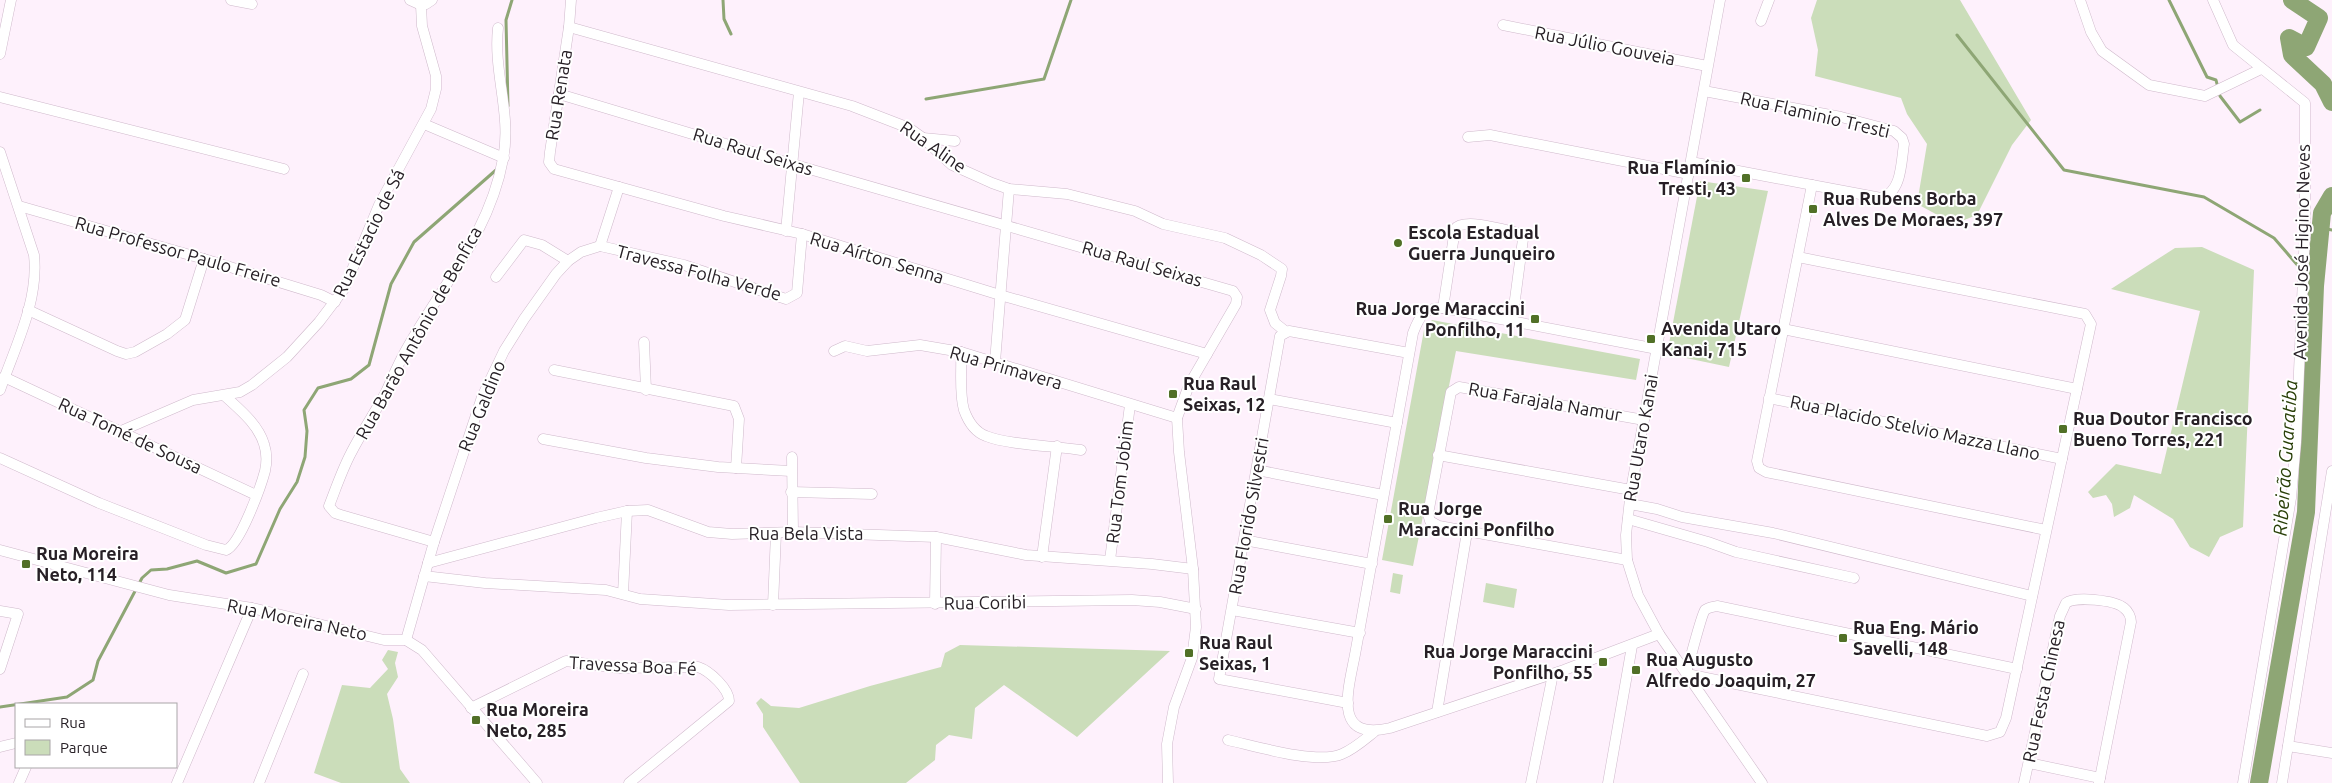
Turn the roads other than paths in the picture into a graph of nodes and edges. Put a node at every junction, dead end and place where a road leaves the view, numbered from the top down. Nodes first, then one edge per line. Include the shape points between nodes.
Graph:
1 (11, 0) edge
2 (231, 0) edge
3 (410, 0) edge
4 (432, 0) edge
5 (571, 0) edge
6 (1720, 0) edge
7 (1769, 0) edge
8 (2080, 0) edge
9 (2213, 0) edge
10 (252, 4) dead end
11 (421, 5) junction
12 (1761, 21) dead end
13 (1503, 25) dead end
14 (569, 27) junction
15 (498, 28) dead end
16 (0, 54) edge
17 (1707, 66) junction
18 (2260, 69) junction
19 (1704, 91) junction
20 (799, 92) junction
21 (559, 94) junction
22 (0, 97) edge
23 (424, 124) junction
24 (923, 138) junction
25 (1468, 138) dead end
26 (955, 141) dead end
27 (0, 152) edge
28 (504, 158) junction
29 (549, 162) joint
30 (1691, 162) junction
31 (792, 164) junction
32 (284, 169) dead end
33 (1689, 174) junction
34 (1812, 185) junction
35 (619, 187) junction
36 (1009, 189) junction
37 (19, 206) junction
38 (1007, 225) junction
39 (786, 231) junction
40 (802, 234) junction
41 (600, 246) junction
42 (1798, 257) junction
43 (204, 259) junction
44 (568, 261) junction
45 (496, 277) dead end
46 (1000, 295) junction
47 (335, 302) junction
48 (1443, 308) junction
49 (28, 310) junction
50 (1512, 322) junction
51 (1783, 329) junction
52 (1286, 332) junction
53 (644, 342) dead end
54 (1656, 349) junction
55 (834, 351) dead end
56 (960, 352) junction
57 (1409, 353) junction
58 (1207, 354) junction
59 (995, 362) junction
60 (554, 370) dead end
61 (4, 377) junction
62 (2077, 389) junction
63 (0, 390) edge
64 (646, 390) junction
65 (225, 396) junction
66 (1768, 398) junction
67 (1269, 399) junction
68 (1130, 405) junction
69 (1178, 418) junction
70 (1644, 420) junction
71 (1397, 423) junction
72 (121, 431) junction
73 (543, 439) dead end
74 (1057, 446) junction
75 (1081, 450) dead end
76 (1438, 455) junction
77 (792, 457) dead end
78 (0, 458) edge
79 (2062, 460) junction
80 (736, 468) junction
81 (791, 470) junction
82 (1257, 470) junction
83 (2332, 471) edge
84 (2331, 489) edge
85 (1632, 490) junction
86 (791, 492) junction
87 (872, 494) dead end
88 (256, 495) junction
89 (1383, 495) junction
90 (1630, 504) junction
91 (627, 511) junction
92 (1628, 519) junction
93 (2046, 530) junction
94 (776, 532) junction
95 (793, 532) junction
96 (1467, 532) junction
97 (936, 537) junction
98 (1244, 540) junction
99 (434, 542) junction
100 (0, 550) edge
101 (1042, 556) junction
102 (1110, 560) junction
103 (1627, 560) junction
104 (428, 563) junction
105 (1372, 564) junction
106 (1193, 570) junction
107 (424, 576) junction
108 (1854, 578) dead end
109 (623, 594) junction
110 (2032, 596) junction
111 (935, 604) junction
112 (772, 605) junction
113 (252, 608) junction
114 (1196, 609) junction
115 (0, 610) edge
116 (1232, 610) junction
117 (1360, 633) junction
118 (1659, 634) junction
119 (406, 640) junction
120 (5, 642) edge
121 (1632, 646) junction
122 (0, 669) edge
123 (2017, 669) junction
124 (1686, 673) junction
125 (303, 674) dead end
126 (1553, 674) junction
127 (1348, 703) junction
128 (471, 708) junction
129 (1437, 712) junction
130 (1374, 732) junction
131 (1228, 740) dead end
132 (15, 743) edge
133 (2288, 746) junction
134 (0, 747) edge
135 (2332, 753) edge
136 (2028, 763) junction
137 (26, 768) edge
138 (2099, 780) edge
139 (19, 783) edge
140 (177, 783) edge
141 (259, 783) edge
142 (537, 783) edge
143 (630, 783) edge
144 (1168, 783) edge
145 (1531, 783) edge
146 (1608, 783) edge
147 (1762, 783) edge
148 (2024, 783) edge
149 (2243, 783) edge
150 (2282, 783) edge

1 - 16 street
2 - 10 street
3 - 11 street
4 - 11 street
5 - 14 street, Rua Renata
6 - 17 street, Rua Utaro Kanai
7 - 12 street
8 - 18 street via 2091,32 2102,51 2149,85 2205,96
9 - 18 street via 2233,45
11 - 23 street, Rua Estacio de Sá via 422,26 436,76 431,109
13 - 17 street, Rua Júlio Gouveia
14 - 20 street, Rua Aline
14 - 21 street, Rua Renata
15 - 28 street, Rua Barão Antônio de Benfica via 497,59 505,115
17 - 19 street, Rua Utaro Kanai
18 - 149 street, Avenida José Higino Neves via 2305,103 2305,231 2291,498
19 - 30 street, Rua Utaro Kanai
19 - 34 street, Rua Flaminio Tresti via 1841,117 1894,131 1902,138 1904,144 1897,184 1888,196 1881,198
20 - 24 street, Rua Aline via 894,121
20 - 31 street
21 - 29 street, Rua Renata
21 - 31 street, Rua Raul Seixas
22 - 32 street
23 - 28 street
23 - 47 street, Rua Estacio de Sá via 379,205 353,273
24 - 26 street
24 - 36 street, Rua Aline via 952,165
25 - 33 street via 1490,135
27 - 37 street
28 - 99 street, Rua Barão Antônio de Benfica via 495,192 472,243 405,350 350,454 329,506 341,516
29 - 35 street, Rua Aírton Senna via 554,169
30 - 33 street, Rua Utaro Kanai
30 - 34 street, Rua Flaminio Tresti
31 - 38 street, Rua Raul Seixas
31 - 39 street
33 - 54 street, Rua Utaro Kanai
34 - 42 street
35 - 39 street, Rua Aírton Senna
35 - 41 street
36 - 38 street
36 - 52 street, Rua Aline via 1067,194 1135,211 1163,224 1225,238 1241,245 1282,269 1270,310 1276,323
37 - 43 street, Rua Professor Paulo Freire
37 - 49 street via 36,272
38 - 46 street
38 - 58 street, Rua Raul Seixas via 1233,290 1236,304
39 - 40 street, Rua Aírton Senna
40 - 41 street, Travessa Folha Verde via 797,293 780,298 684,265
40 - 46 street, Rua Aírton Senna
41 - 44 street, Rua Galdino
42 - 51 street
42 - 62 street via 2085,314 2091,324
43 - 47 street, Rua Professor Paulo Freire
43 - 49 street via 185,320 135,352 117,351
44 - 45 street via 542,245 524,240
44 - 99 street, Rua Galdino via 504,351 482,397
46 - 58 street, Rua Aírton Senna
46 - 59 street
47 - 65 street, Rua Estacio de Sá via 273,368 240,392
48 - 50 street
48 - 50 street via 1455,229 1466,223 1510,231 1523,239
48 - 57 street via 1433,308 1418,318
49 - 61 street
50 - 54 street
51 - 62 street
51 - 66 street
52 - 57 street
52 - 67 street, Rua Florido Silvestri via 1280,336
53 - 64 street
54 - 70 street, Rua Utaro Kanai
55 - 56 street, Rua Primavera via 845,346 867,350 920,345
56 - 59 street, Rua Primavera
56 - 74 street via 964,409 978,431 1001,440
57 - 71 street
58 - 69 street, Rua Raul Seixas via 1189,385
59 - 68 street, Rua Primavera
60 - 64 street
61 - 63 street
61 - 72 street, Rua Tomé de Sousa
62 - 79 street
64 - 80 street via 734,406 739,419
65 - 72 street, Rua Estacio de Sá via 193,400
65 - 88 street via 256,428 264,443 267,458
66 - 79 street, Rua Placido Stelvio Mazza Llano
66 - 93 street via 1757,461 1761,470
67 - 71 street
67 - 82 street, Rua Florido Silvestri
68 - 69 street, Rua Primavera
68 - 102 street, Rua Tom Jobim
69 - 106 street, Rua Raul Seixas
70 - 76 street, Rua Farajala Namur via 1458,387 1451,392
70 - 85 street, Rua Utaro Kanai
71 - 89 street
72 - 88 street, Rua Tomé de Sousa
73 - 80 street via 646,458
74 - 75 street
74 - 101 street
76 - 85 street
76 - 96 street, Rua Farajala Namur via 1428,519 1439,526
77 - 81 street
78 - 88 street via 99,504 221,550 230,549 238,537
79 - 93 street
80 - 81 street
81 - 86 street
82 - 89 street
82 - 98 street, Rua Florido Silvestri
83 - 84 street
84 - 133 street
85 - 90 street, Rua Utaro Kanai
86 - 87 street
86 - 95 street
89 - 105 street
90 - 92 street, Rua Utaro Kanai
90 - 110 street via 1774,533
91 - 94 street, Rua Bela Vista via 648,510 708,532
91 - 104 street, Rua Bela Vista
91 - 109 street
92 - 103 street, Rua Utaro Kanai
92 - 108 street via 1736,552
93 - 110 street
94 - 95 street, Rua Bela Vista
94 - 112 street
95 - 97 street, Rua Bela Vista
96 - 103 street, Rua Farajala Namur
96 - 129 street
97 - 101 street, Rua Bela Vista
97 - 111 street
98 - 105 street
98 - 116 street, Rua Florido Silvestri
99 - 104 street, Rua Galdino
100 - 113 street, Rua Moreira Neto via 169,595
101 - 102 street, Rua Bela Vista
102 - 106 street, Rua Bela Vista
103 - 118 street, Rua Utaro Kanai via 1638,595
104 - 107 street, Rua Galdino
105 - 117 street
106 - 114 street, Rua Raul Seixas
107 - 109 street, Rua Coribi
107 - 119 street, Rua Galdino
109 - 112 street, Rua Coribi via 640,599
110 - 123 street
111 - 112 street, Rua Coribi
111 - 114 street, Rua Coribi via 1132,600
113 - 119 street, Rua Moreira Neto via 384,640
113 - 140 street
114 - 144 street, Rua Raul Seixas via 1194,646 1174,707 1167,744
115 - 120 street via 18,614
116 - 117 street
116 - 127 street, Rua Florido Silvestri via 1218,684
117 - 127 street
118 - 121 street
118 - 124 street, Rua Utaro Kanai
119 - 128 street via 422,650
120 - 122 street
121 - 126 street
121 - 146 street
123 - 124 street via 1717,606 1708,608 1702,615
123 - 124 street via 2003,728 1987,736
124 - 147 street, Rua Utaro Kanai
125 - 141 street
126 - 129 street
126 - 145 street
127 - 130 street via 1352,722 1365,731
128 - 142 street
128 - 143 street, Travessa Boa Fé via 566,661 618,668 698,667 710,673 728,694 728,701
129 - 130 street
130 - 131 street via 1341,754 1323,758
132 - 134 street
133 - 135 street
133 - 150 street
136 - 138 street
136 - 138 street, Rua Festa Chinesa via 2062,608 2066,602 2076,598 2124,607 2132,622
136 - 148 street, Rua Festa Chinesa
137 - 139 street

